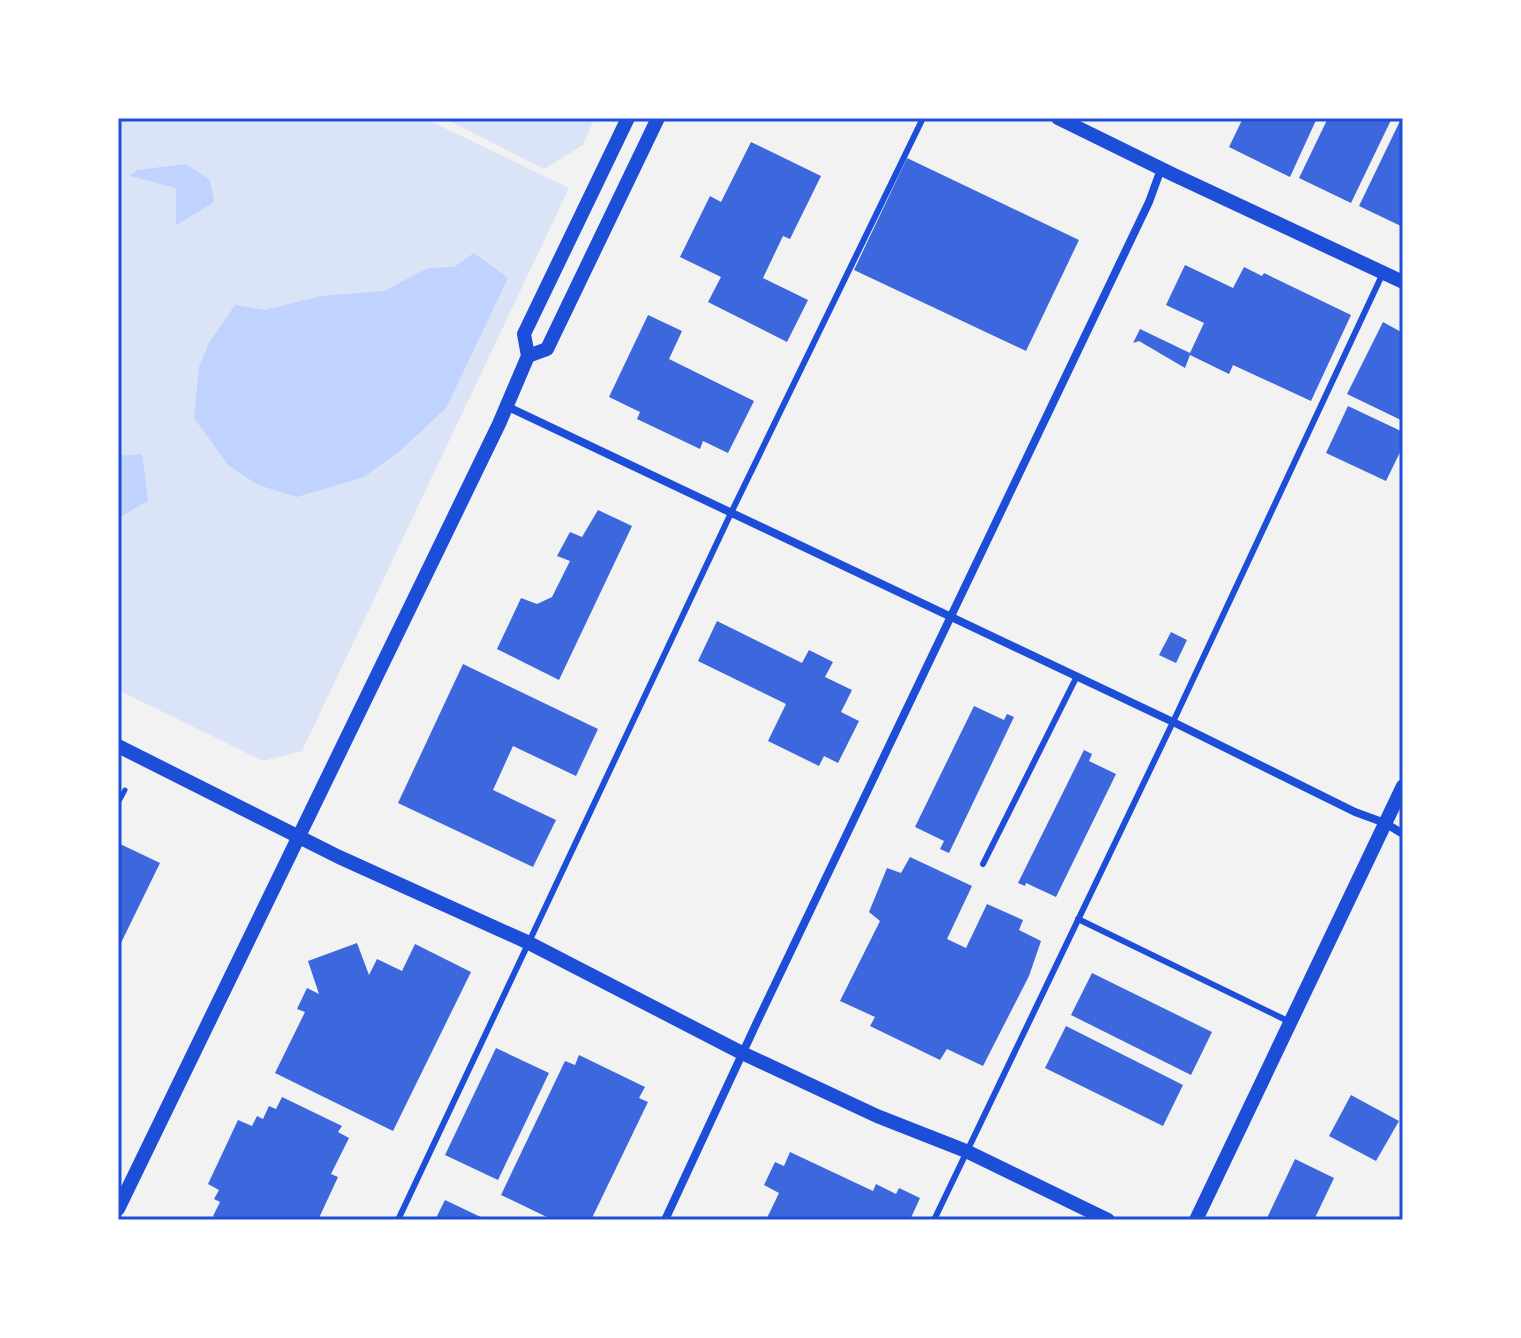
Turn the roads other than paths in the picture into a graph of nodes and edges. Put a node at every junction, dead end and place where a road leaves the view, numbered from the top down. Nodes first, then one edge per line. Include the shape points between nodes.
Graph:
1 (628, 118) edge
2 (658, 118) edge
3 (923, 118) edge
4 (1058, 118) edge
5 (1161, 169) junction
6 (1383, 273) junction
7 (1403, 282) edge
8 (528, 356) junction
9 (506, 406) junction
10 (731, 513) junction
11 (952, 617) junction
12 (1077, 676) junction
13 (1173, 722) junction
14 (118, 746) edge
15 (1403, 786) edge
16 (1385, 823) junction
17 (1403, 834) edge
18 (297, 835) junction
19 (983, 864) dead end
20 (1078, 919) junction
21 (527, 942) junction
22 (1290, 1022) junction
23 (742, 1053) junction
24 (966, 1151) junction
25 (118, 1209) edge
26 (398, 1220) edge
27 (665, 1220) edge
28 (934, 1220) edge
29 (1108, 1220) edge
30 (1196, 1220) edge

1 - 8 street via 524,334
2 - 8 street via 547,349
3 - 10 lane
4 - 5 street
5 - 6 street
5 - 11 street
6 - 7 street
6 - 13 lane
8 - 9 street
9 - 10 street
9 - 18 street
10 - 11 street
10 - 21 lane
11 - 12 street
11 - 23 street
12 - 13 street
12 - 19 lane
13 - 16 street
13 - 20 lane
14 - 18 street
15 - 16 street
16 - 17 street
16 - 22 street
18 - 21 street
18 - 25 street
20 - 22 lane
20 - 24 lane
21 - 23 street
21 - 26 lane
22 - 30 street
23 - 24 street
23 - 27 street
24 - 28 lane
24 - 29 street

